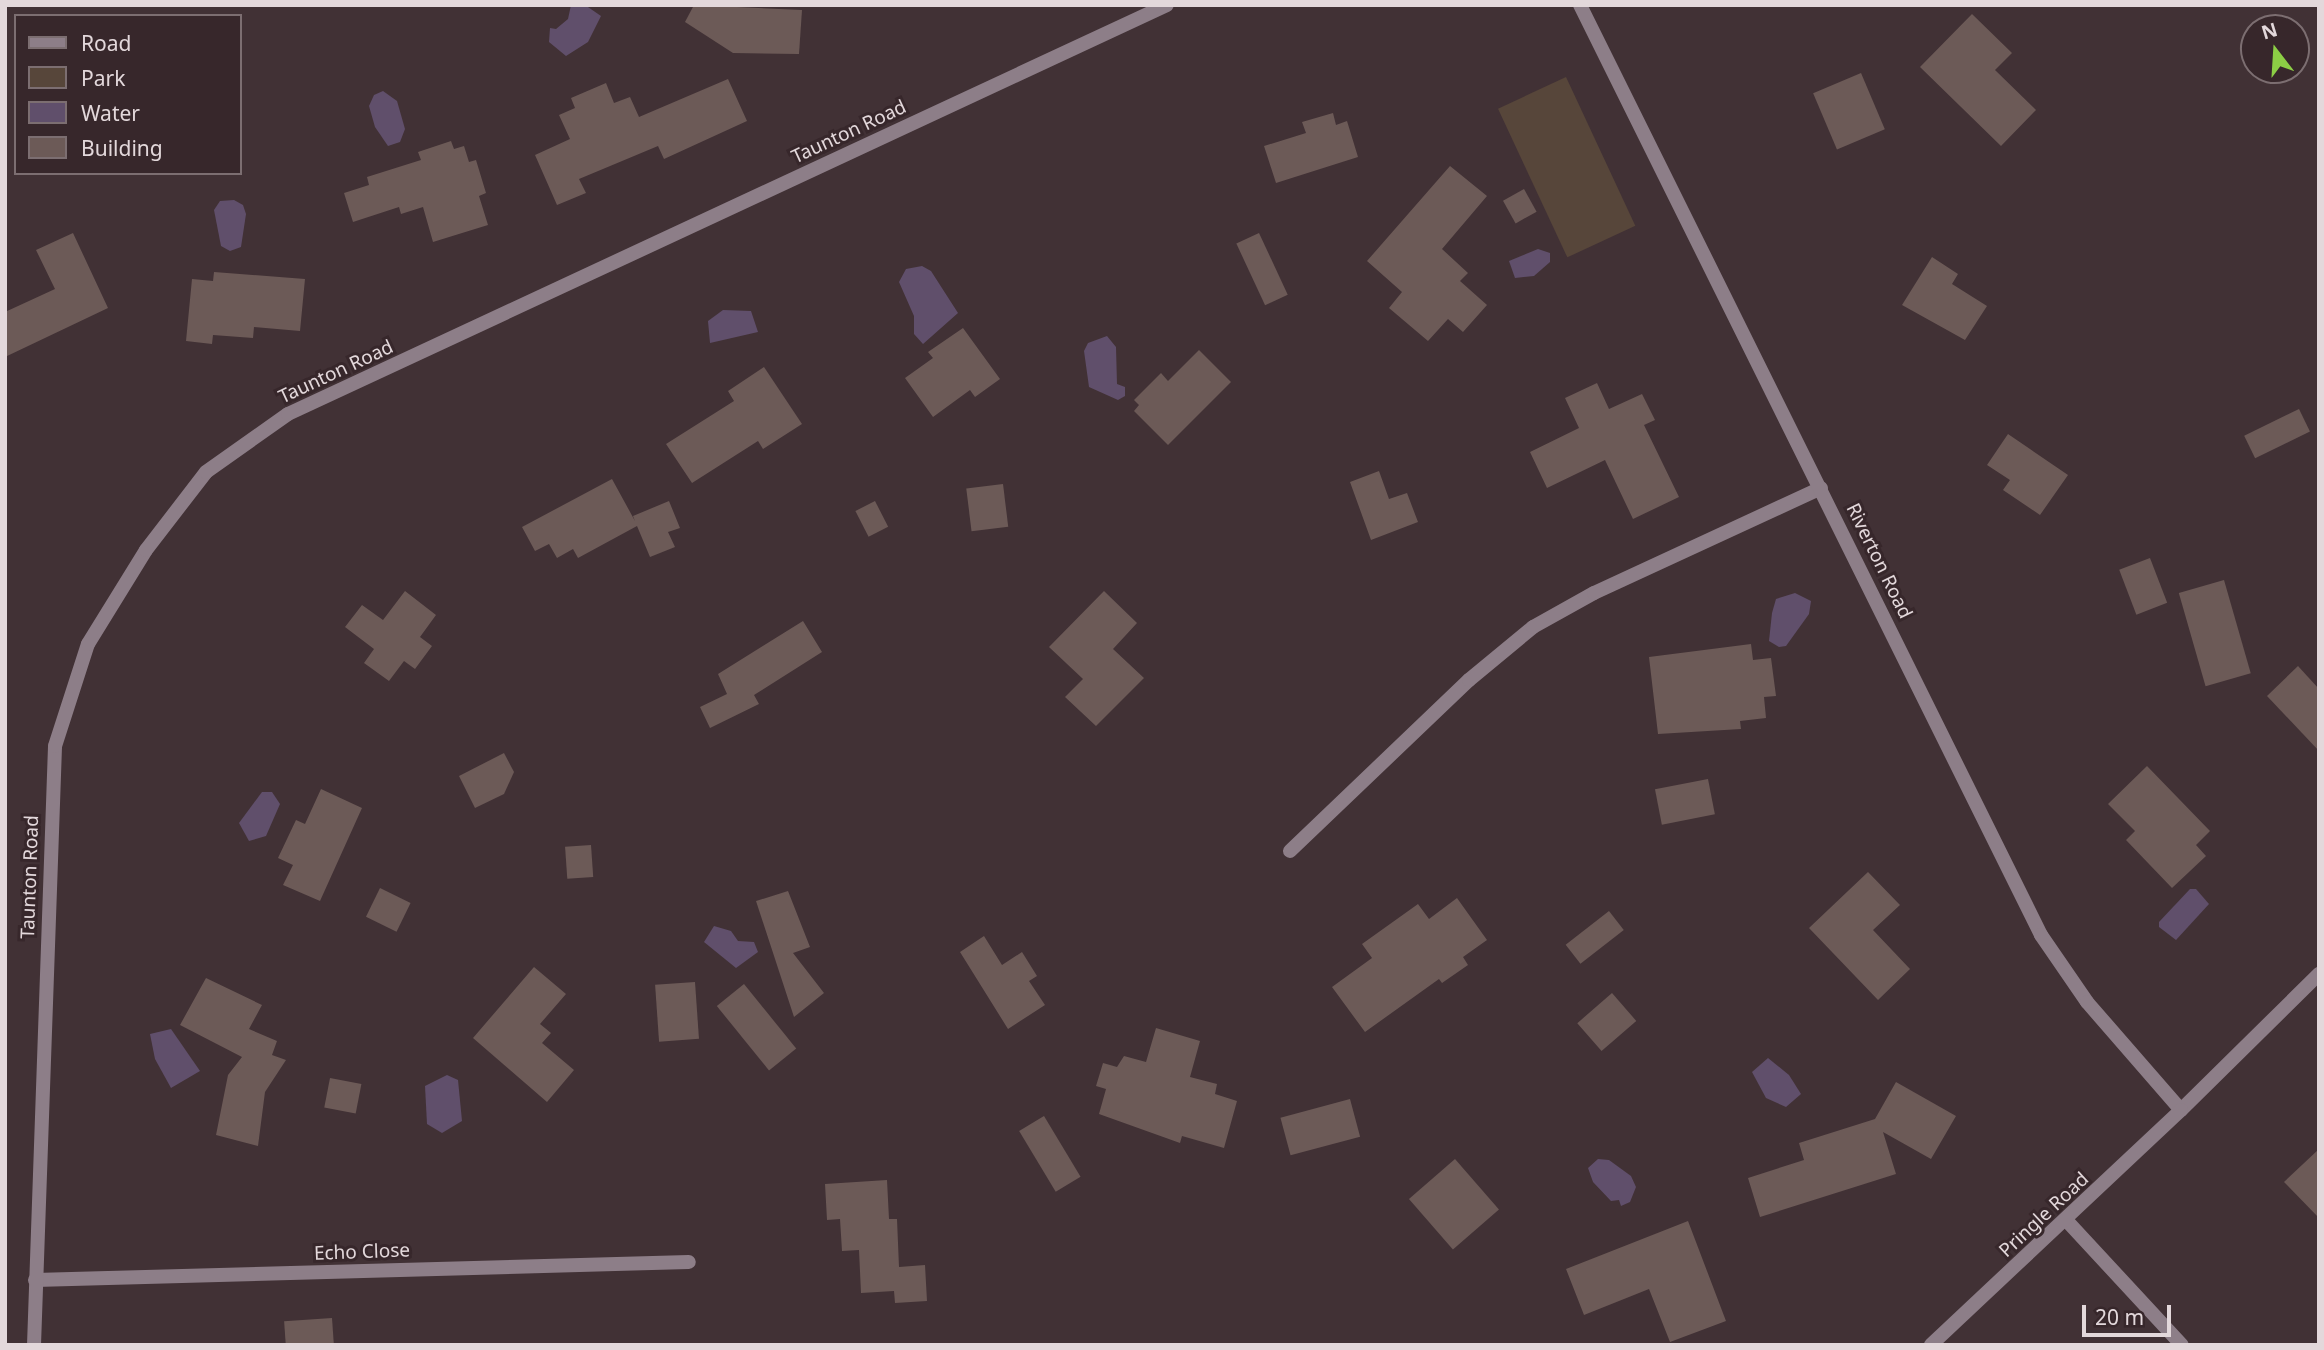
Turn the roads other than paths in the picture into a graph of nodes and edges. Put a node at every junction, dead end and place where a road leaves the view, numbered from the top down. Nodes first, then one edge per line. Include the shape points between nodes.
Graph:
1 (1167, 5) edge
2 (1580, 5) edge
3 (1821, 488) junction
4 (1290, 851) dead end
5 (2319, 974) edge
6 (2181, 1110) junction
7 (2067, 1221) junction
8 (690, 1262) dead end
9 (35, 1280) junction
10 (34, 1345) edge
11 (1931, 1345) edge
12 (2182, 1345) edge

1 - 9 street, Taunton Road via 288,414 206,472 146,550 89,644 54,746
2 - 3 street, Riverton Road
3 - 4 street via 1594,593 1533,627 1469,680
3 - 6 street, Riverton Road via 2042,935 2087,1002
5 - 6 street, Pringle Road
6 - 7 street, Pringle Road
7 - 11 street, Pringle Road
7 - 12 street
8 - 9 street, Echo Close
9 - 10 street, Taunton Road

